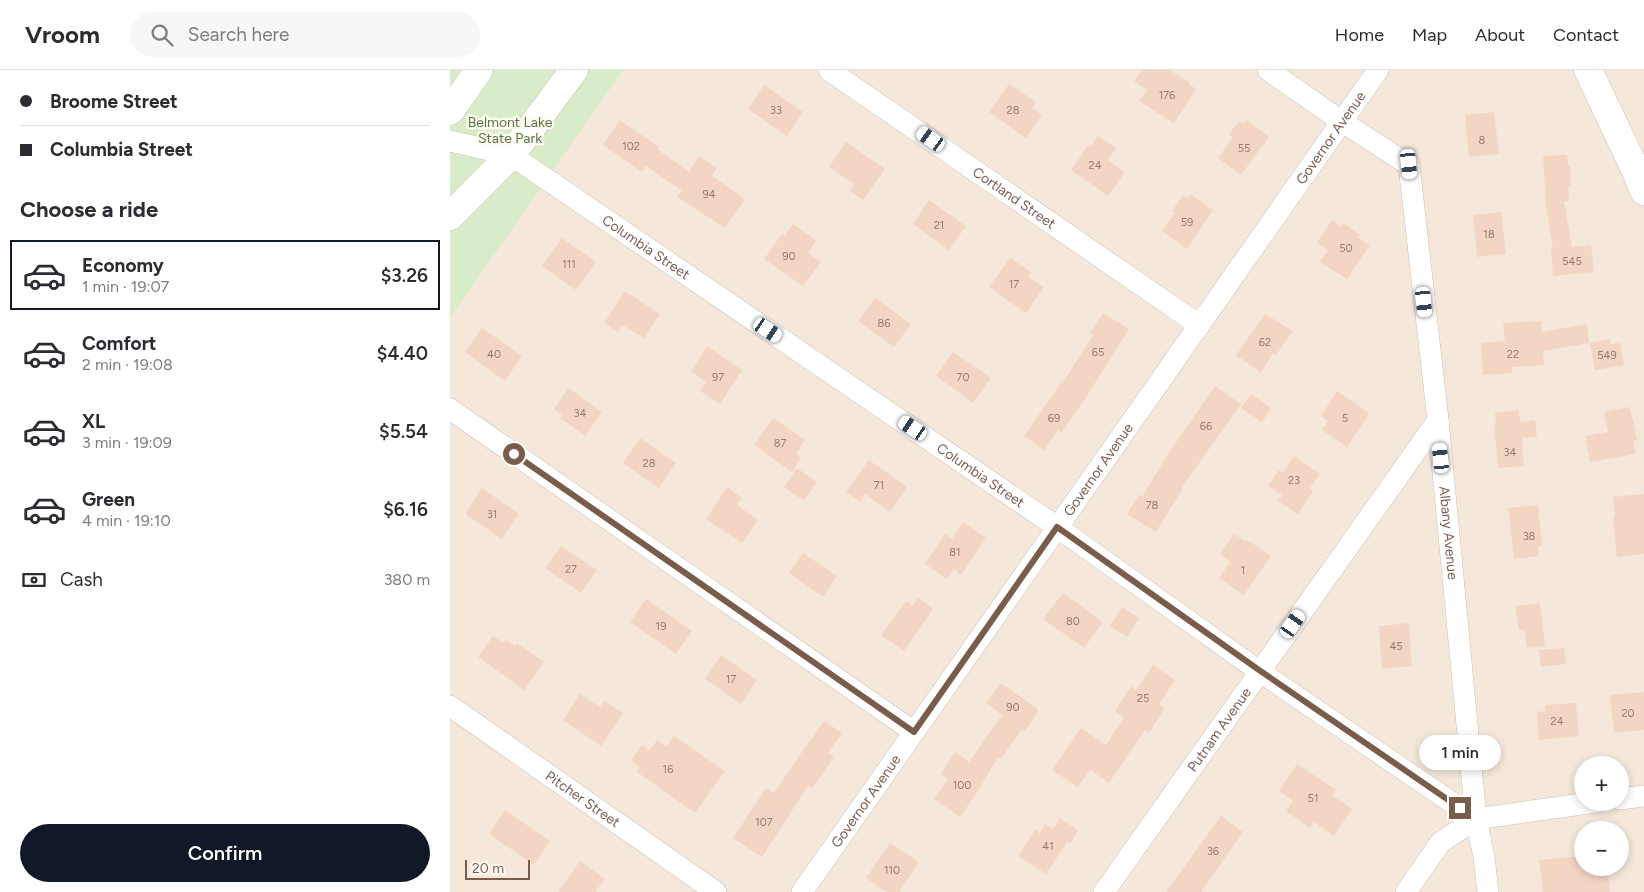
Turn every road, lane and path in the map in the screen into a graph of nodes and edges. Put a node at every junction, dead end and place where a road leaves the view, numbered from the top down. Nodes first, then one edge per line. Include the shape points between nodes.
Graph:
1 (479, 70) edge
2 (574, 70) edge
3 (830, 70) edge
4 (1268, 70) edge
5 (1378, 70) edge
6 (1588, 70) edge
7 (450, 111) edge
8 (1341, 121) junction
9 (450, 141) edge
10 (511, 155) junction
11 (1644, 192) edge
12 (450, 216) edge
13 (1199, 325) junction
14 (450, 409) edge
15 (1438, 420) junction
16 (1057, 527) junction
17 (1259, 670) junction
18 (450, 706) edge
19 (914, 732) junction
20 (1644, 796) edge
21 (1629, 798) edge
22 (1574, 805) edge
23 (1476, 819) junction
24 (716, 892) edge
25 (802, 892) edge
26 (1104, 892) edge
27 (1406, 892) edge
28 (1488, 892) edge

1 - 7 street
2 - 10 street
3 - 13 street, Cortland Street
4 - 8 street
5 - 8 street, Governor Avenue
6 - 11 street
8 - 13 street, Governor Avenue
8 - 15 street, Albany Avenue via 1409,164
9 - 10 street, Columbia Street
10 - 12 street
10 - 16 street, Columbia Street
13 - 16 street, Governor Avenue
14 - 19 street
15 - 17 street, Putnam Avenue
15 - 23 street, Albany Avenue
16 - 17 street, Columbia Street
16 - 19 street, Governor Avenue
17 - 23 street, Columbia Street
17 - 26 street, Putnam Avenue
18 - 24 street, Pitcher Street
19 - 25 street, Governor Avenue
20 - 21 street
22 - 23 street
23 - 27 street via 1441,842
23 - 28 street, Albany Avenue

